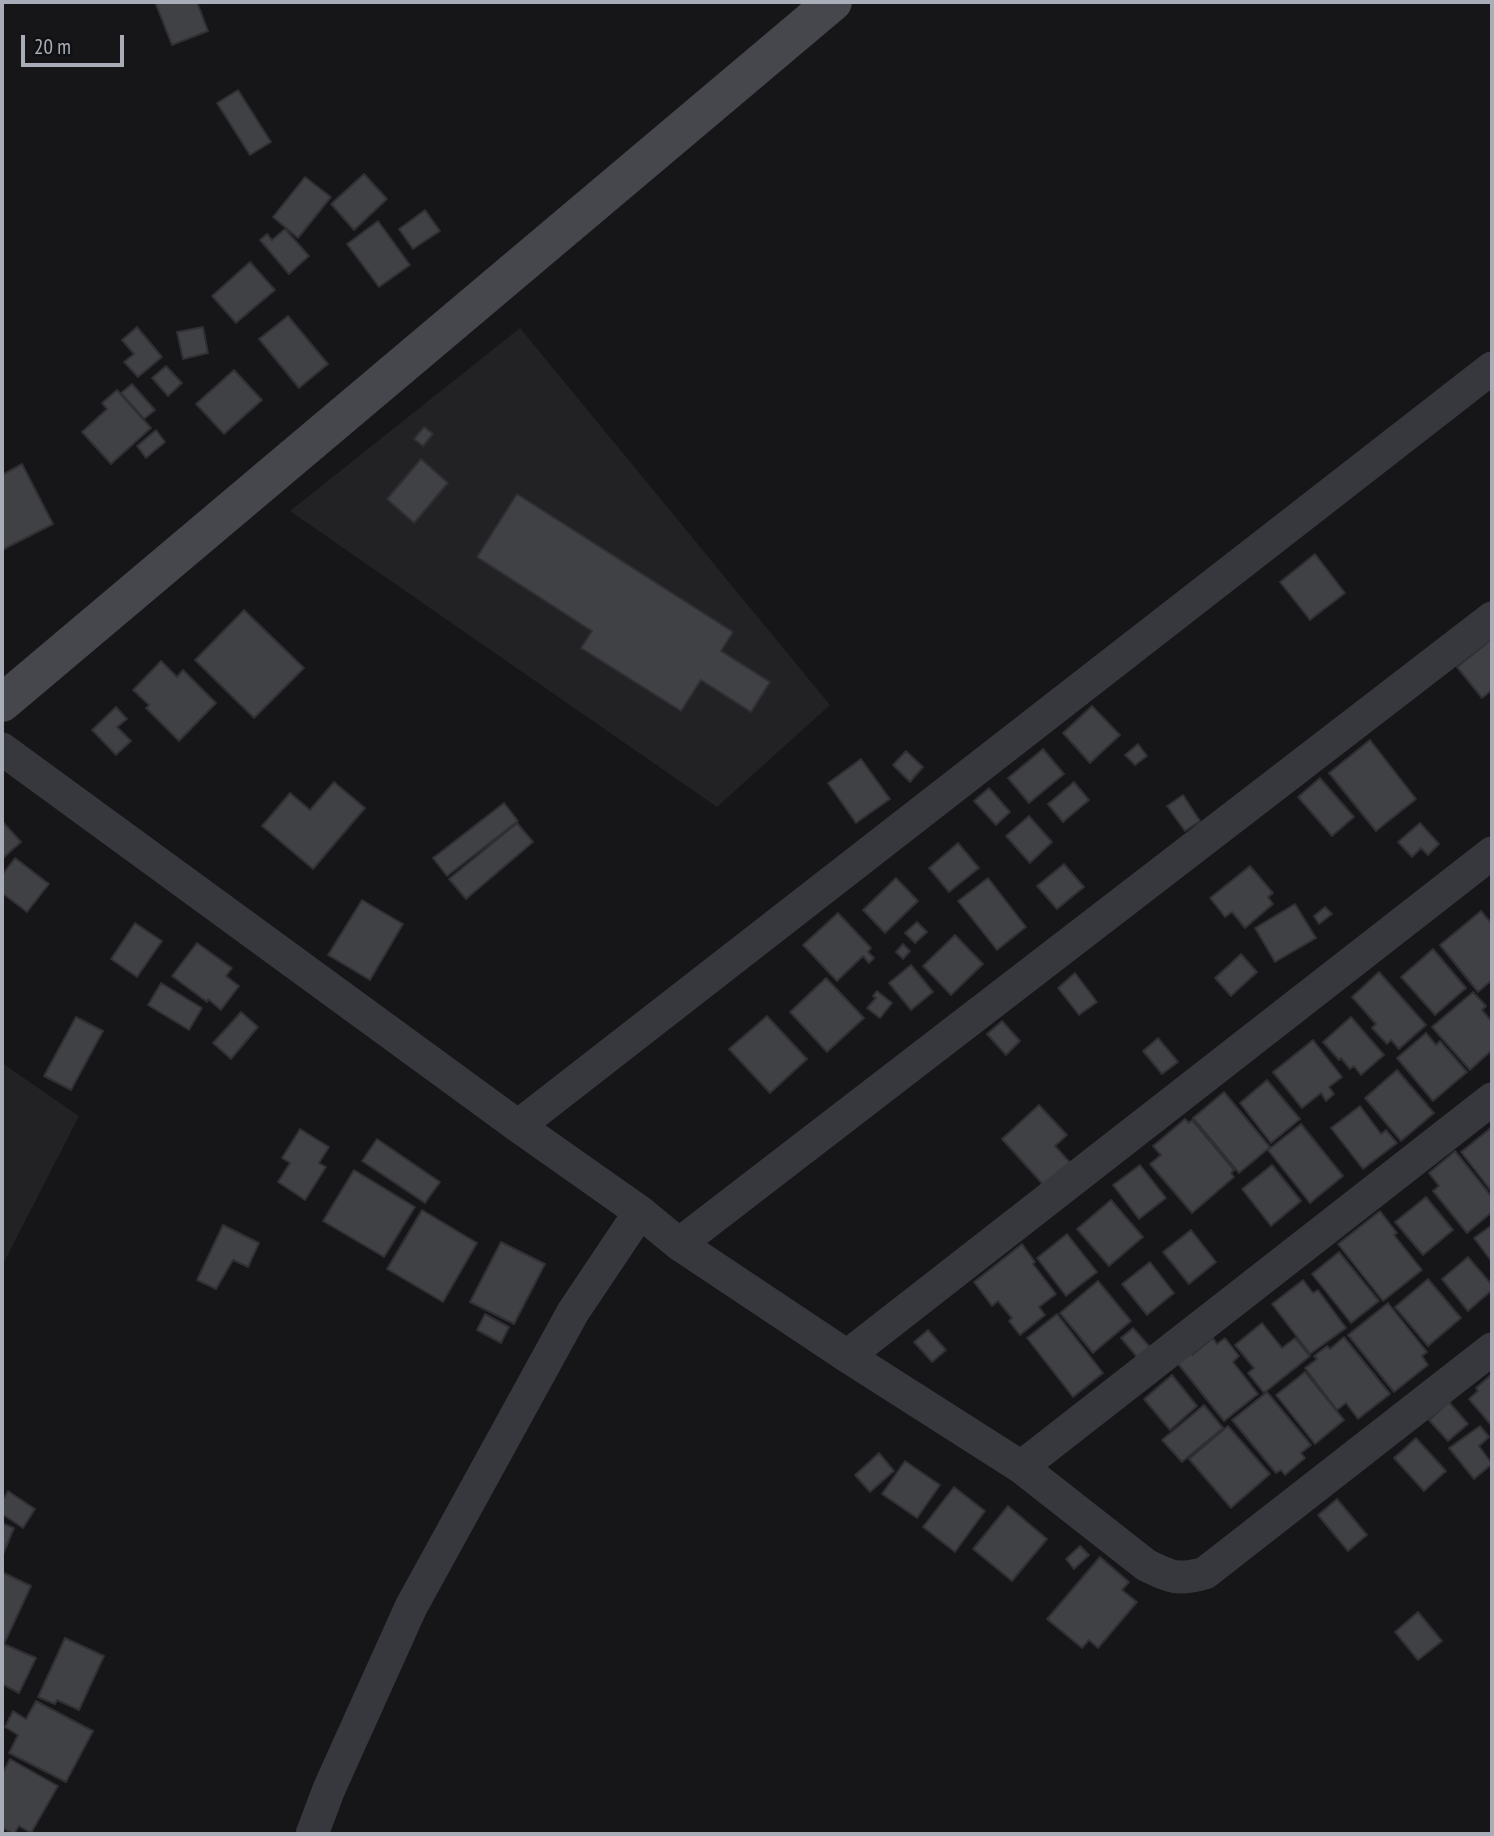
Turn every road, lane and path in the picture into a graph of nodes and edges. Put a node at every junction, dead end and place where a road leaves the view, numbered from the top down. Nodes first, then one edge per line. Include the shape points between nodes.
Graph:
1 (833, 2) edge
2 (1492, 368) edge
3 (1492, 618) edge
4 (2, 703) edge
5 (2, 749) edge
6 (1492, 853) edge
7 (1492, 1099) edge
8 (518, 1126) junction
9 (640, 1212) junction
10 (679, 1244) junction
11 (1492, 1349) edge
12 (847, 1356) junction
13 (1021, 1467) junction
14 (312, 1834) edge

1 - 4 main road
2 - 8 street
3 - 10 street
5 - 8 street
6 - 12 street
7 - 13 street
8 - 9 street
9 - 10 street
9 - 14 street via 573,1312 411,1608
10 - 12 street
11 - 13 street via 1205,1573 1184,1579 1146,1564
12 - 13 street

